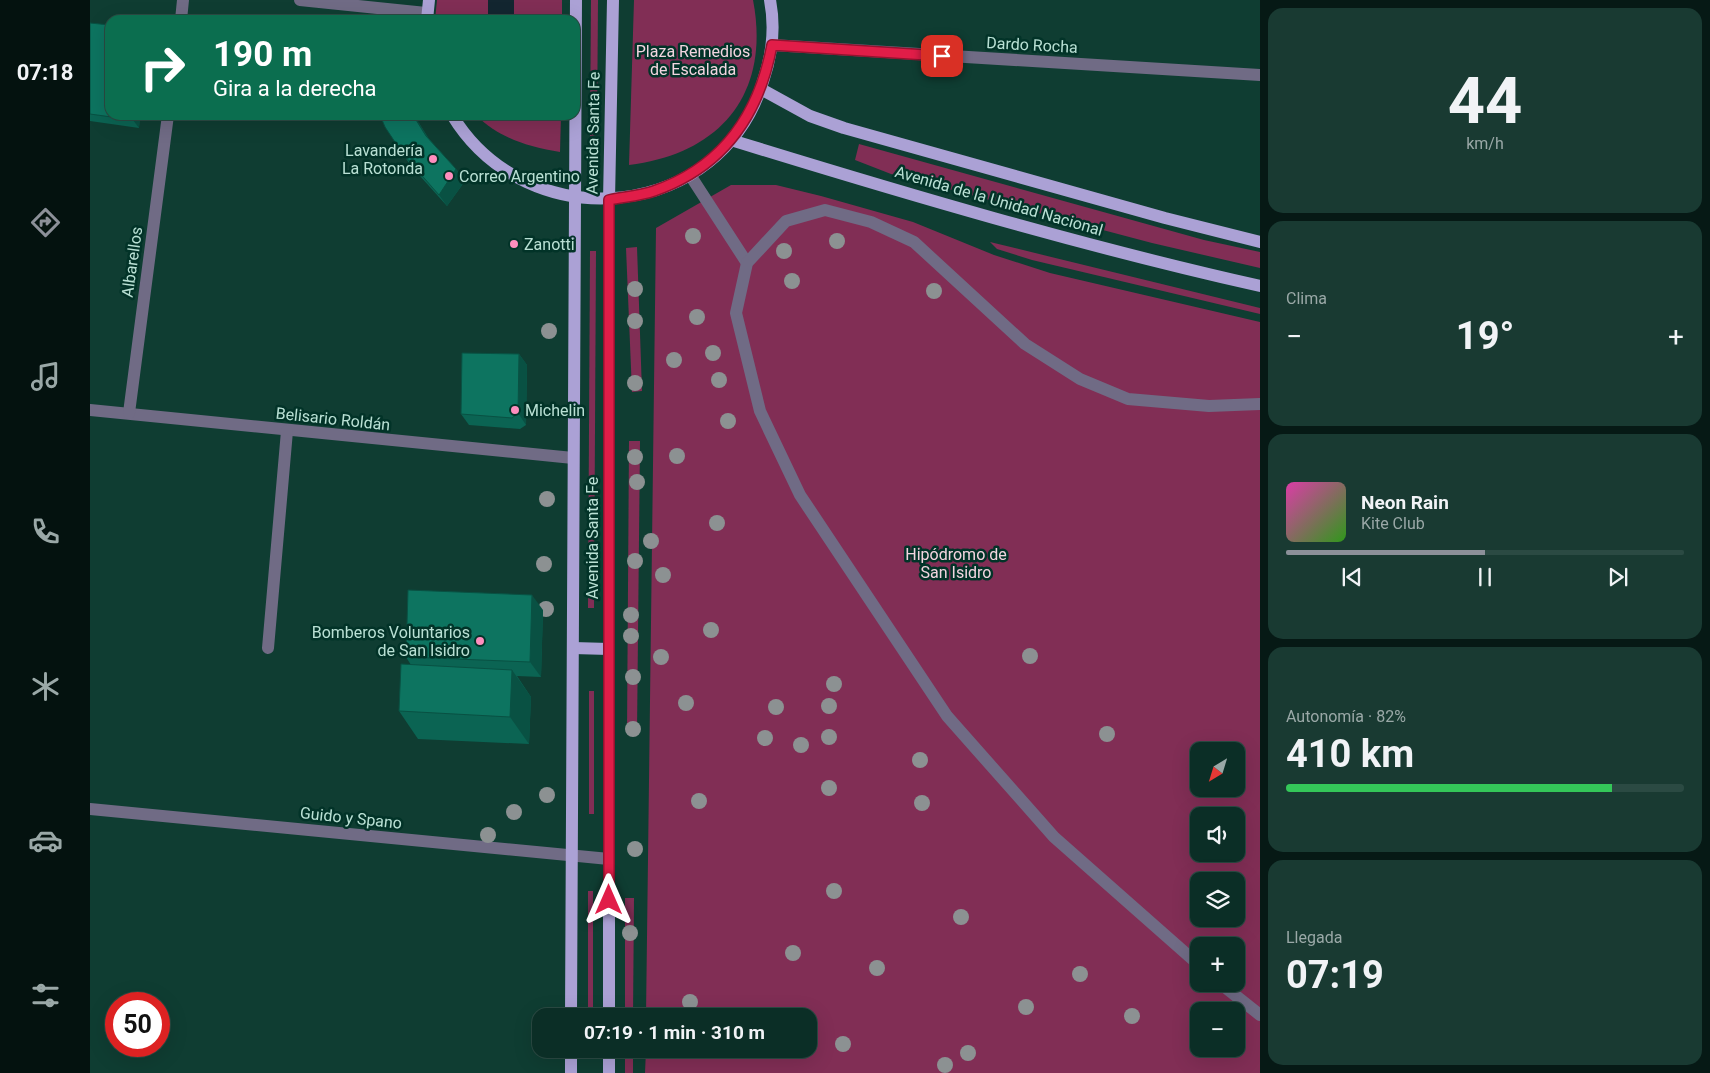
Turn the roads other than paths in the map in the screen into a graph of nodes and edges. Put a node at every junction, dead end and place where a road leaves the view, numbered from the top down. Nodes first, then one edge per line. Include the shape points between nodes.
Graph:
1 (183, 0) edge
2 (300, 0) edge
3 (576, 0) edge
4 (613, 0) edge
5 (770, 0) edge
6 (324, 1) edge
7 (427, 11) edge
8 (182, 15) edge
9 (576, 15) edge
10 (772, 45) junction
11 (1260, 70) edge
12 (1260, 75) edge
13 (761, 89) junction
14 (167, 120) edge
15 (455, 120) edge
16 (575, 120) edge
17 (731, 140) junction
18 (690, 175) junction
19 (574, 198) junction
20 (609, 200) junction
21 (1260, 242) edge
22 (748, 263) junction
23 (1260, 286) edge
24 (1260, 404) edge
25 (90, 410) edge
26 (129, 413) junction
27 (287, 431) junction
28 (573, 458) junction
29 (268, 648) dead end
30 (573, 648) junction
31 (609, 648) junction
32 (90, 809) edge
33 (572, 856) junction
34 (609, 859) junction
35 (1190, 957) edge
36 (1231, 992) edge
37 (571, 1008) edge
38 (609, 1008) edge
39 (1260, 1015) edge
40 (571, 1058) edge
41 (609, 1058) edge
42 (571, 1073) edge
43 (609, 1073) edge

1 - 8 street
2 - 6 street
3 - 9 main road, Avenida Santa Fe
4 - 20 main road, Avenida Santa Fe
5 - 10 main road
6 - 7 street
10 - 12 street, Dardo Rocha
10 - 13 main road
11 - 12 street
13 - 17 main road
13 - 21 main road, Avenida de la Unidad Nacional via 810,116 844,128
14 - 26 street, Albarellos
15 - 19 main road via 464,134 495,164 533,186
16 - 19 main road, Avenida Santa Fe
17 - 18 main road
17 - 23 main road, Avenida de la Unidad Nacional via 1155,262
18 - 20 main road via 653,191
18 - 22 street
19 - 20 main road
19 - 28 main road, Avenida Santa Fe
20 - 31 main road, Avenida Santa Fe
22 - 24 street via 786,221 825,210 871,222 914,242 1025,344 1080,379 1128,399 1209,406
22 - 35 street via 736,313 760,411 800,495 947,716 1054,837
25 - 26 street, Belisario Roldán
26 - 27 street, Belisario Roldán
27 - 28 street, Belisario Roldán
27 - 29 street
28 - 30 main road, Avenida Santa Fe
30 - 31 main road
30 - 33 main road, Avenida Santa Fe
31 - 34 main road, Avenida Santa Fe
32 - 33 street, Guido y Spano
33 - 34 street, Guido y Spano
33 - 37 main road, Avenida Santa Fe
34 - 38 main road, Avenida Santa Fe
36 - 39 street
40 - 42 main road
41 - 43 main road

